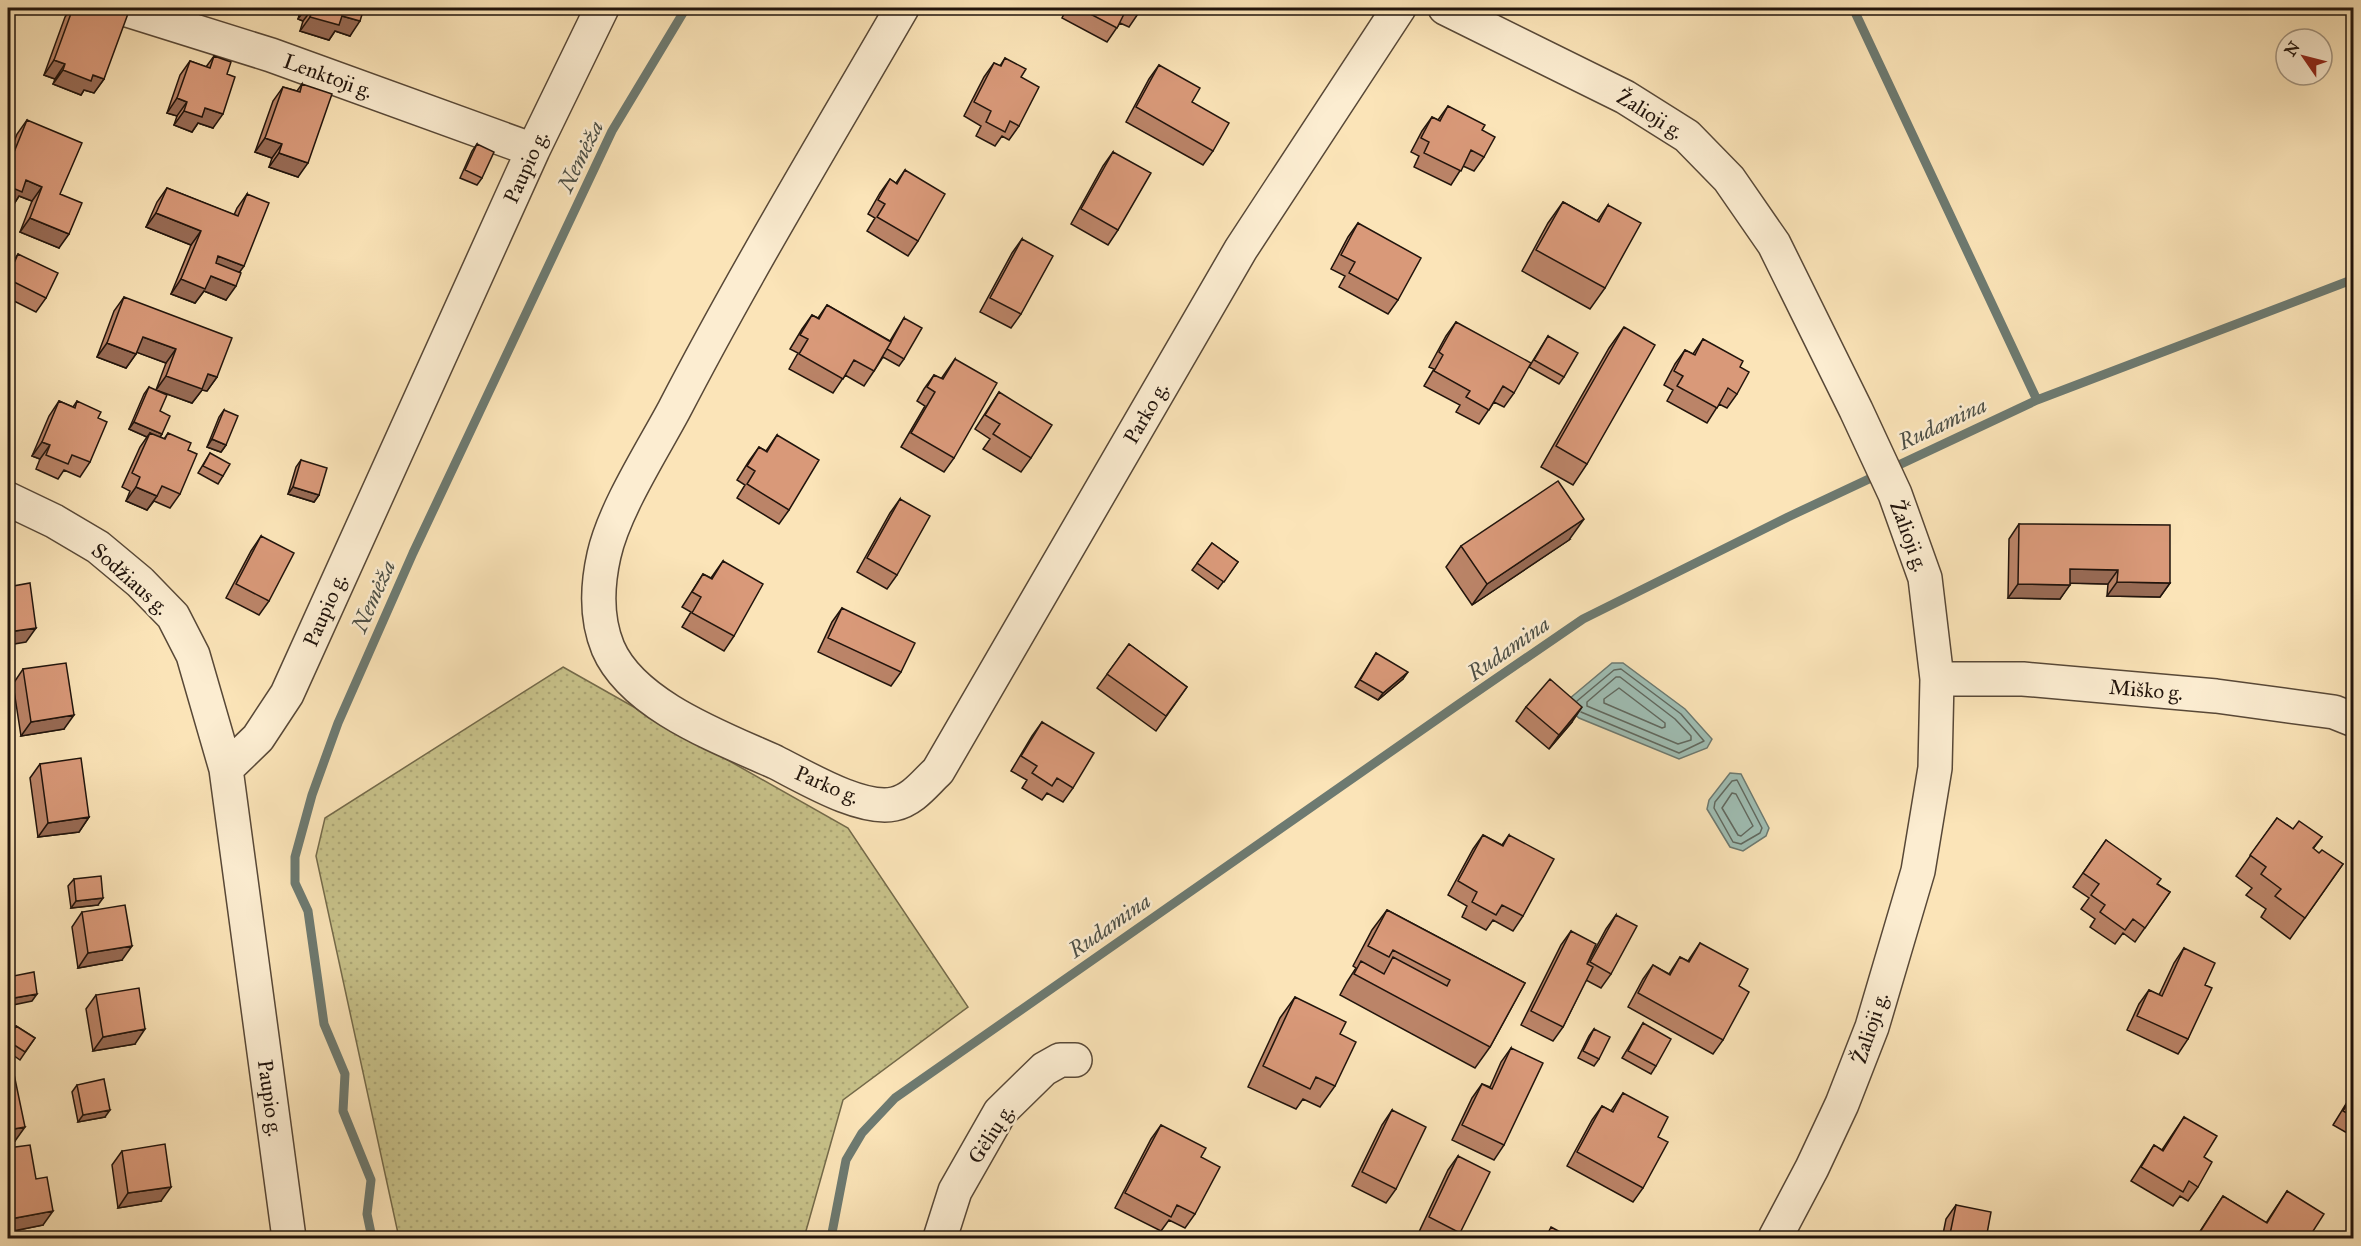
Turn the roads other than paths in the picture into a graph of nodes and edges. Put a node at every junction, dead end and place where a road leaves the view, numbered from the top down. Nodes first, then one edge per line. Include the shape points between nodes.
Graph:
1 (121, 8) edge
2 (602, 8) edge
3 (902, 8) edge
4 (1399, 8) edge
5 (1445, 8) edge
6 (533, 150) junction
7 (8, 499) edge
8 (1937, 679) junction
9 (2354, 720) edge
10 (226, 769) junction
11 (1075, 1060) dead end
12 (289, 1239) edge
13 (940, 1239) edge
14 (1775, 1239) edge

1 - 6 street, Lenktoji g. via 271,55
2 - 6 street, Paupio g.
3 - 4 street, Parko g. via 674,408 620,512 604,553 599,588 600,622 609,650 624,672 655,703 845,795 873,804 895,804 914,795 938,771 1241,249
5 - 8 street, Žalioji g. via 1625,97 1687,136 1729,179 1774,244 1895,494 1925,578
6 - 10 street, Paupio g. via 288,694 258,738
7 - 10 street, Sodžiaus g. via 98,547 173,616 193,655
8 - 9 street, Miško g. via 2023,678 2216,696 2334,712
8 - 14 street, Žalioji g. via 1935,768 1918,871 1872,1027 1842,1104
10 - 12 street, Paupio g.
11 - 13 street, Gėlių g. via 1060,1060 1044,1069 1000,1112 955,1191

